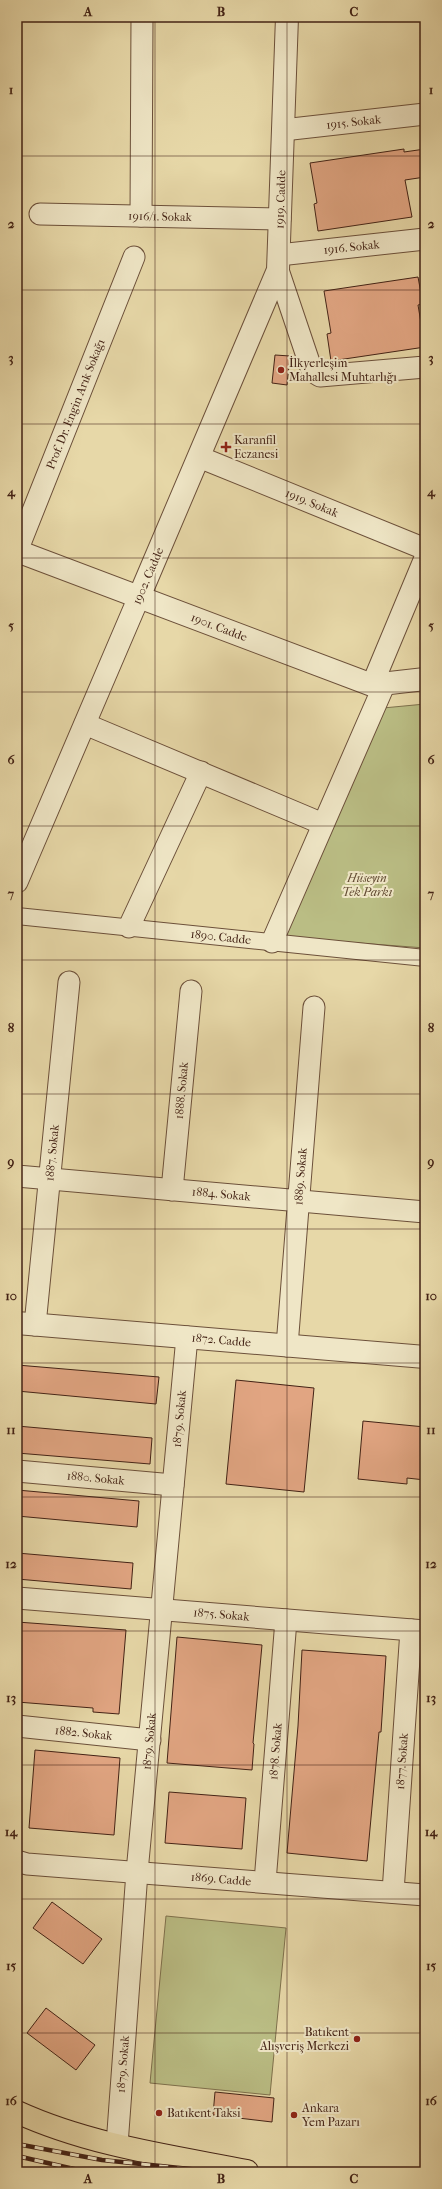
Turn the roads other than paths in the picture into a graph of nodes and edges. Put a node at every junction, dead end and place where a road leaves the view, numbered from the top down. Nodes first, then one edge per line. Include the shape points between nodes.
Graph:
1 (142, 17) edge
2 (287, 17) edge
3 (425, 114) edge
4 (283, 130) junction
5 (40, 214) dead end
6 (141, 216) junction
7 (280, 219) junction
8 (425, 239) edge
9 (134, 257) dead end
10 (278, 262) junction
11 (425, 367) edge
12 (199, 457) junction
13 (425, 549) edge
14 (17, 551) edge
15 (425, 558) edge
16 (139, 597) junction
17 (425, 679) edge
18 (378, 684) junction
19 (85, 724) junction
20 (201, 772) junction
21 (323, 824) junction
22 (17, 882) edge
23 (17, 916) edge
24 (129, 927) junction
25 (272, 942) junction
26 (425, 958) edge
27 (69, 982) dead end
28 (190, 990) dead end
29 (314, 1007) dead end
30 (17, 1176) edge
31 (50, 1179) junction
32 (172, 1190) junction
33 (298, 1201) junction
34 (425, 1212) edge
35 (26, 1324) edge
36 (187, 1337) junction
37 (287, 1346) junction
38 (425, 1357) edge
39 (17, 1471) edge
40 (174, 1485) junction
41 (17, 1598) edge
42 (162, 1610) junction
43 (286, 1620) junction
44 (418, 1630) edge
45 (17, 1726) edge
46 (150, 1740) junction
47 (17, 1861) edge
48 (137, 1872) junction
49 (265, 1882) junction
50 (393, 1892) junction
51 (425, 1895) edge
52 (17, 2112) edge
53 (117, 2145) junction
54 (249, 2172) edge

1 - 6 street
2 - 4 street, 1919. Cadde
3 - 4 street, 1915. Sokak
4 - 7 street, 1919. Cadde
5 - 6 street, 1916/1. Sokak
6 - 7 street, 1916/1. Sokak
7 - 10 street, 1919. Cadde
8 - 10 street, 1916. Sokak
9 - 14 street, Prof. Dr. Engin Arık Sokağı
10 - 11 street, 1919. Cadde via 315,374 320,376
10 - 12 street, 1902. Cadde
12 - 13 street, 1919. Sokak
12 - 16 street, 1902. Cadde
14 - 16 street, 1901. Cadde
15 - 18 street
16 - 18 street, 1901. Cadde
16 - 19 street, 1902. Cadde
17 - 18 street, 1901. Cadde
18 - 21 street
19 - 20 street
19 - 22 street, 1902. Cadde
20 - 21 street
20 - 24 street
21 - 25 street
23 - 24 street, 1890. Cadde
24 - 25 street, 1890. Cadde
25 - 26 street, 1890. Cadde
27 - 31 street, 1887. Sokak
28 - 32 street, 1888. Sokak
29 - 33 street, 1889. Sokak
30 - 31 street, 1884. Sokak
31 - 32 street, 1884. Sokak
31 - 35 street, 1887. Sokak
32 - 33 street, 1884. Sokak
33 - 34 street, 1884. Sokak
33 - 37 street, 1889. Sokak
35 - 36 street, 1872. Cadde
36 - 37 street, 1872. Cadde
36 - 40 street, 1879. Sokak
37 - 38 street, 1872. Cadde
39 - 40 street, 1880. Sokak
40 - 42 street, 1879. Sokak
41 - 42 street, 1875. Sokak
42 - 43 street, 1875. Sokak
42 - 46 street, 1879. Sokak
43 - 44 street, 1875. Sokak
43 - 49 street, 1878. Sokak
44 - 50 street, 1877. Sokak
45 - 46 street, 1882. Sokak
46 - 48 street, 1879. Sokak
47 - 48 street, 1869. Cadde via 27,1864
48 - 49 street, 1869. Cadde
48 - 53 street, 1879. Sokak
49 - 50 street, 1869. Cadde
50 - 51 street, 1869. Cadde
52 - 53 main road via 70,2132
53 - 54 main road

